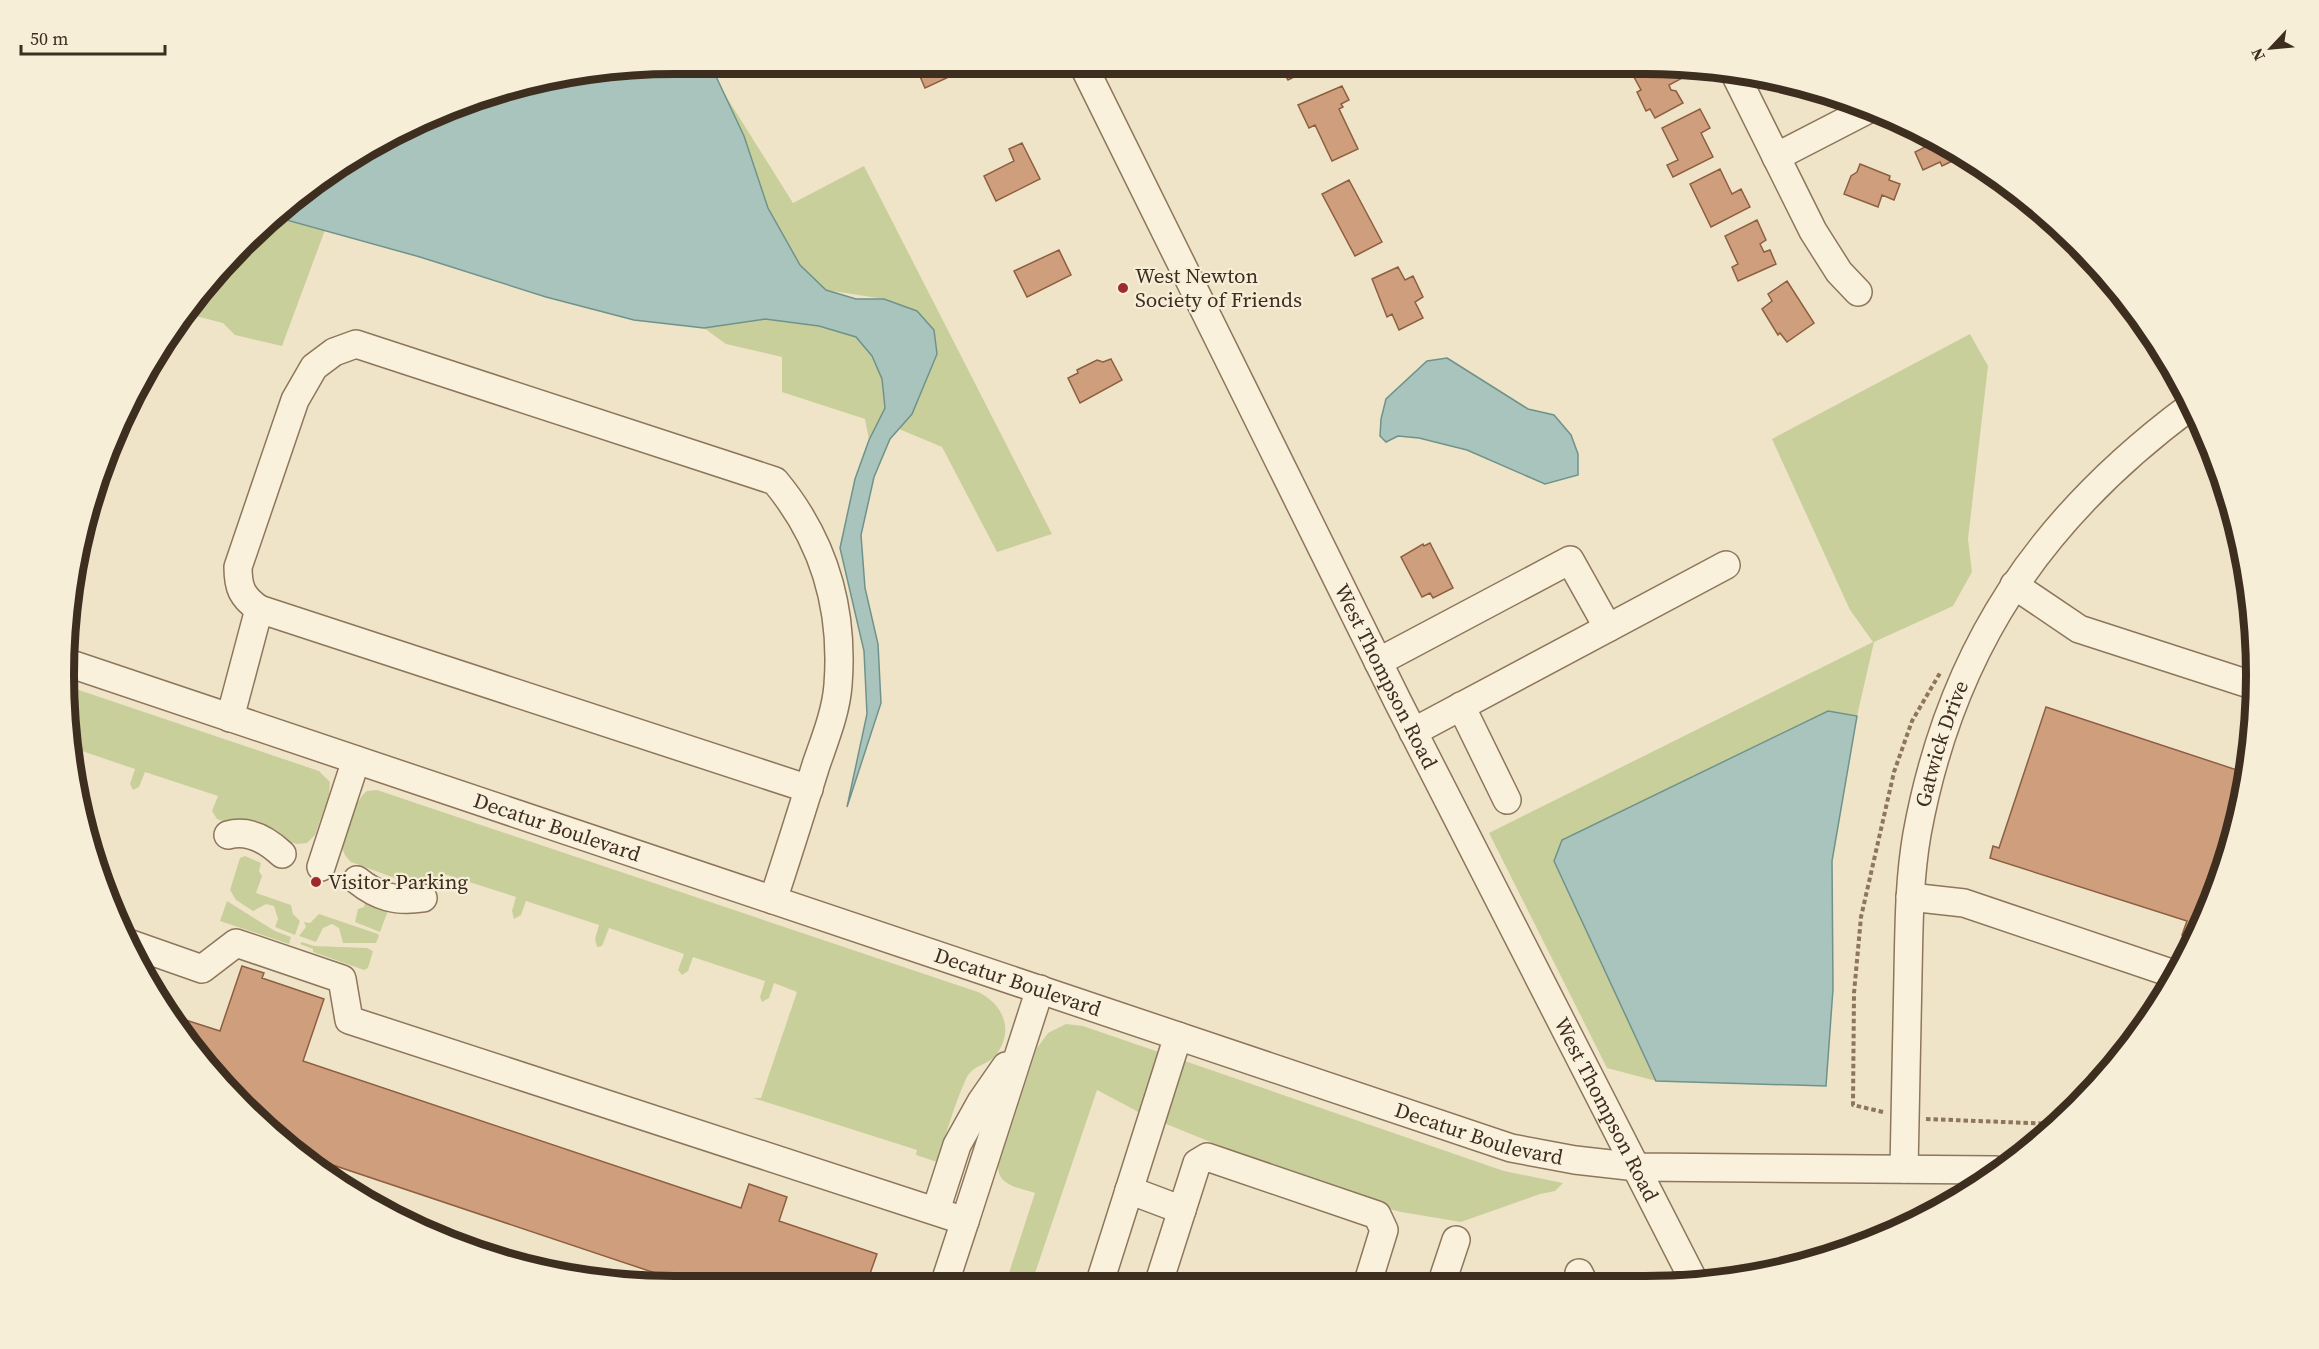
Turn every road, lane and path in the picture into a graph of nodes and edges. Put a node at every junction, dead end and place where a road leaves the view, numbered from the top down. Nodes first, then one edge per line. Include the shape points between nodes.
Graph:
1 (1088, 74) edge
2 (1739, 81) edge
3 (1860, 114) edge
4 (1776, 157) junction
5 (1858, 292) dead end
6 (2185, 411) edge
7 (1726, 566) dead end
8 (2014, 585) junction
9 (259, 609) junction
10 (1608, 628) junction
11 (1378, 662) junction
12 (74, 665) edge
13 (2246, 683) edge
14 (1461, 706) junction
15 (230, 718) junction
16 (1413, 732) junction
17 (356, 760) junction
18 (809, 789) junction
19 (1507, 800) dead end
20 (228, 835) dead end
21 (282, 854) dead end
22 (321, 867) dead end
23 (1910, 897) junction
24 (773, 900) junction
25 (139, 947) edge
26 (2167, 972) edge
27 (1040, 989) junction
28 (1178, 1036) junction
29 (1022, 1043) junction
30 (1905, 1118) junction
31 (2044, 1124) edge
32 (1637, 1167) junction
33 (1904, 1169) junction
34 (1984, 1170) edge
35 (1129, 1191) junction
36 (936, 1210) junction
37 (1182, 1210) junction
38 (964, 1221) junction
39 (1456, 1240) dead end
40 (1691, 1273) edge
41 (947, 1276) edge
42 (1102, 1276) edge
43 (1161, 1276) edge
44 (1370, 1276) edge
45 (1444, 1276) edge

1 - 11 street, West Thompson Road
2 - 4 street
3 - 4 street
4 - 5 street via 1828,257
6 - 8 street, Gatwick Drive via 2140,444 2088,492
7 - 10 street
8 - 13 street via 2079,629
8 - 23 street, Gatwick Drive via 1975,653 1944,724 1924,798
9 - 15 street
9 - 18 street
9 - 18 street via 238,586 238,567 295,400 314,367 334,352 356,344 379,351 775,482 797,508 820,551 835,619 838,687
10 - 11 street via 1570,560
10 - 14 street
11 - 16 street, West Thompson Road
12 - 15 street, Decatur Boulevard
14 - 16 street
14 - 19 street
15 - 17 street, Decatur Boulevard
16 - 32 street, West Thompson Road
17 - 22 street
17 - 24 street, Decatur Boulevard
18 - 24 street
20 - 21 street via 239,832 268,840
23 - 26 street via 1964,903
23 - 30 street, Gatwick Drive
24 - 27 street, Decatur Boulevard
25 - 36 street via 202,969 236,943 342,979 349,1020
27 - 28 street, Decatur Boulevard
27 - 29 street
28 - 32 street, Decatur Boulevard via 1511,1148
28 - 35 street
29 - 36 street via 957,1145
29 - 38 street
30 - 31 path
30 - 33 street, Gatwick Drive
32 - 33 street, Decatur Boulevard
32 - 40 street, West Thompson Road
33 - 34 street, Decatur Boulevard
35 - 37 street
35 - 42 street
36 - 38 street
37 - 43 street
37 - 44 street via 1197,1163 1207,1157 1377,1215 1384,1230
38 - 41 street
39 - 45 street

